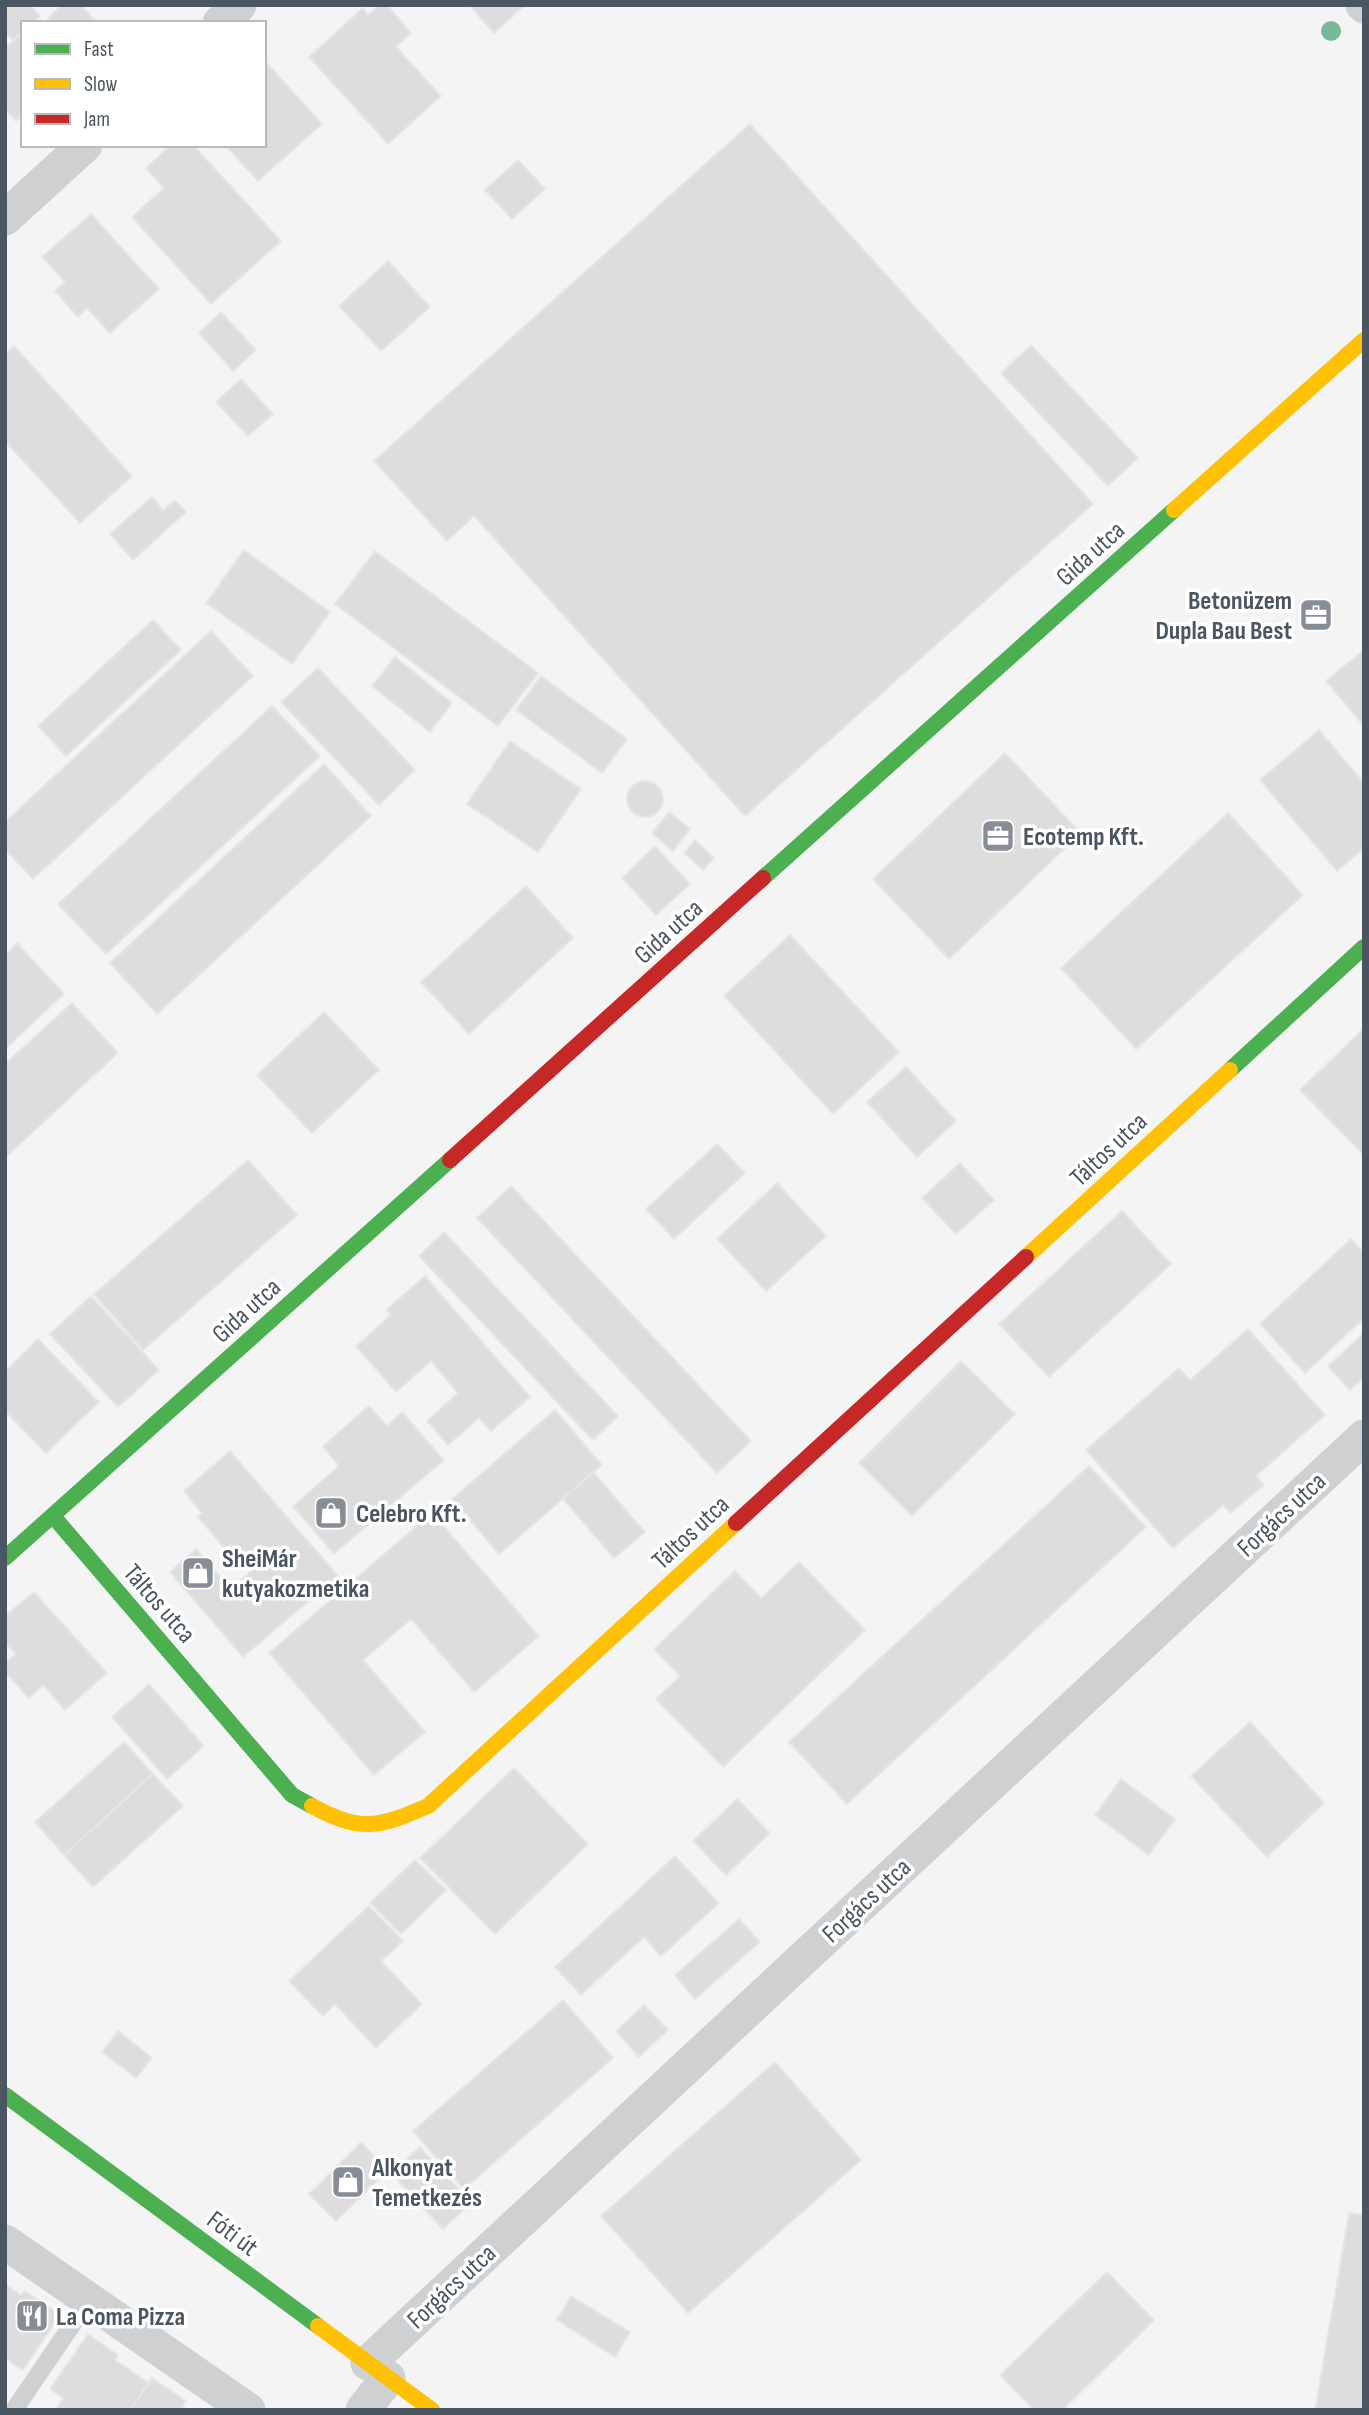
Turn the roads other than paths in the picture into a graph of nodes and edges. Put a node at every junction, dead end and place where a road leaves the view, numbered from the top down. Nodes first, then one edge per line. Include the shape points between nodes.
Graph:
1 (239, 5) edge
2 (222, 21) edge
3 (83, 147) edge
4 (5, 218) edge
5 (1364, 340) edge
6 (1364, 947) edge
7 (1364, 1437) edge
8 (53, 1516) junction
9 (5, 1558) edge
10 (5, 2095) edge
11 (5, 2242) edge
12 (89, 2300) junction
13 (378, 2370) junction
14 (14, 2410) edge
15 (248, 2410) edge
16 (363, 2410) edge
17 (432, 2410) edge

1 - 2 street
3 - 4 street
5 - 8 street, Gida utca
6 - 8 street, Táltos utca via 428,1806 383,1825 338,1820 292,1795
7 - 13 street, Forgács utca
8 - 9 street, Gida utca
10 - 13 street, Fóti út
11 - 12 street
12 - 14 lane
12 - 15 street
13 - 16 street, Forgács utca
13 - 17 street, Fóti út

